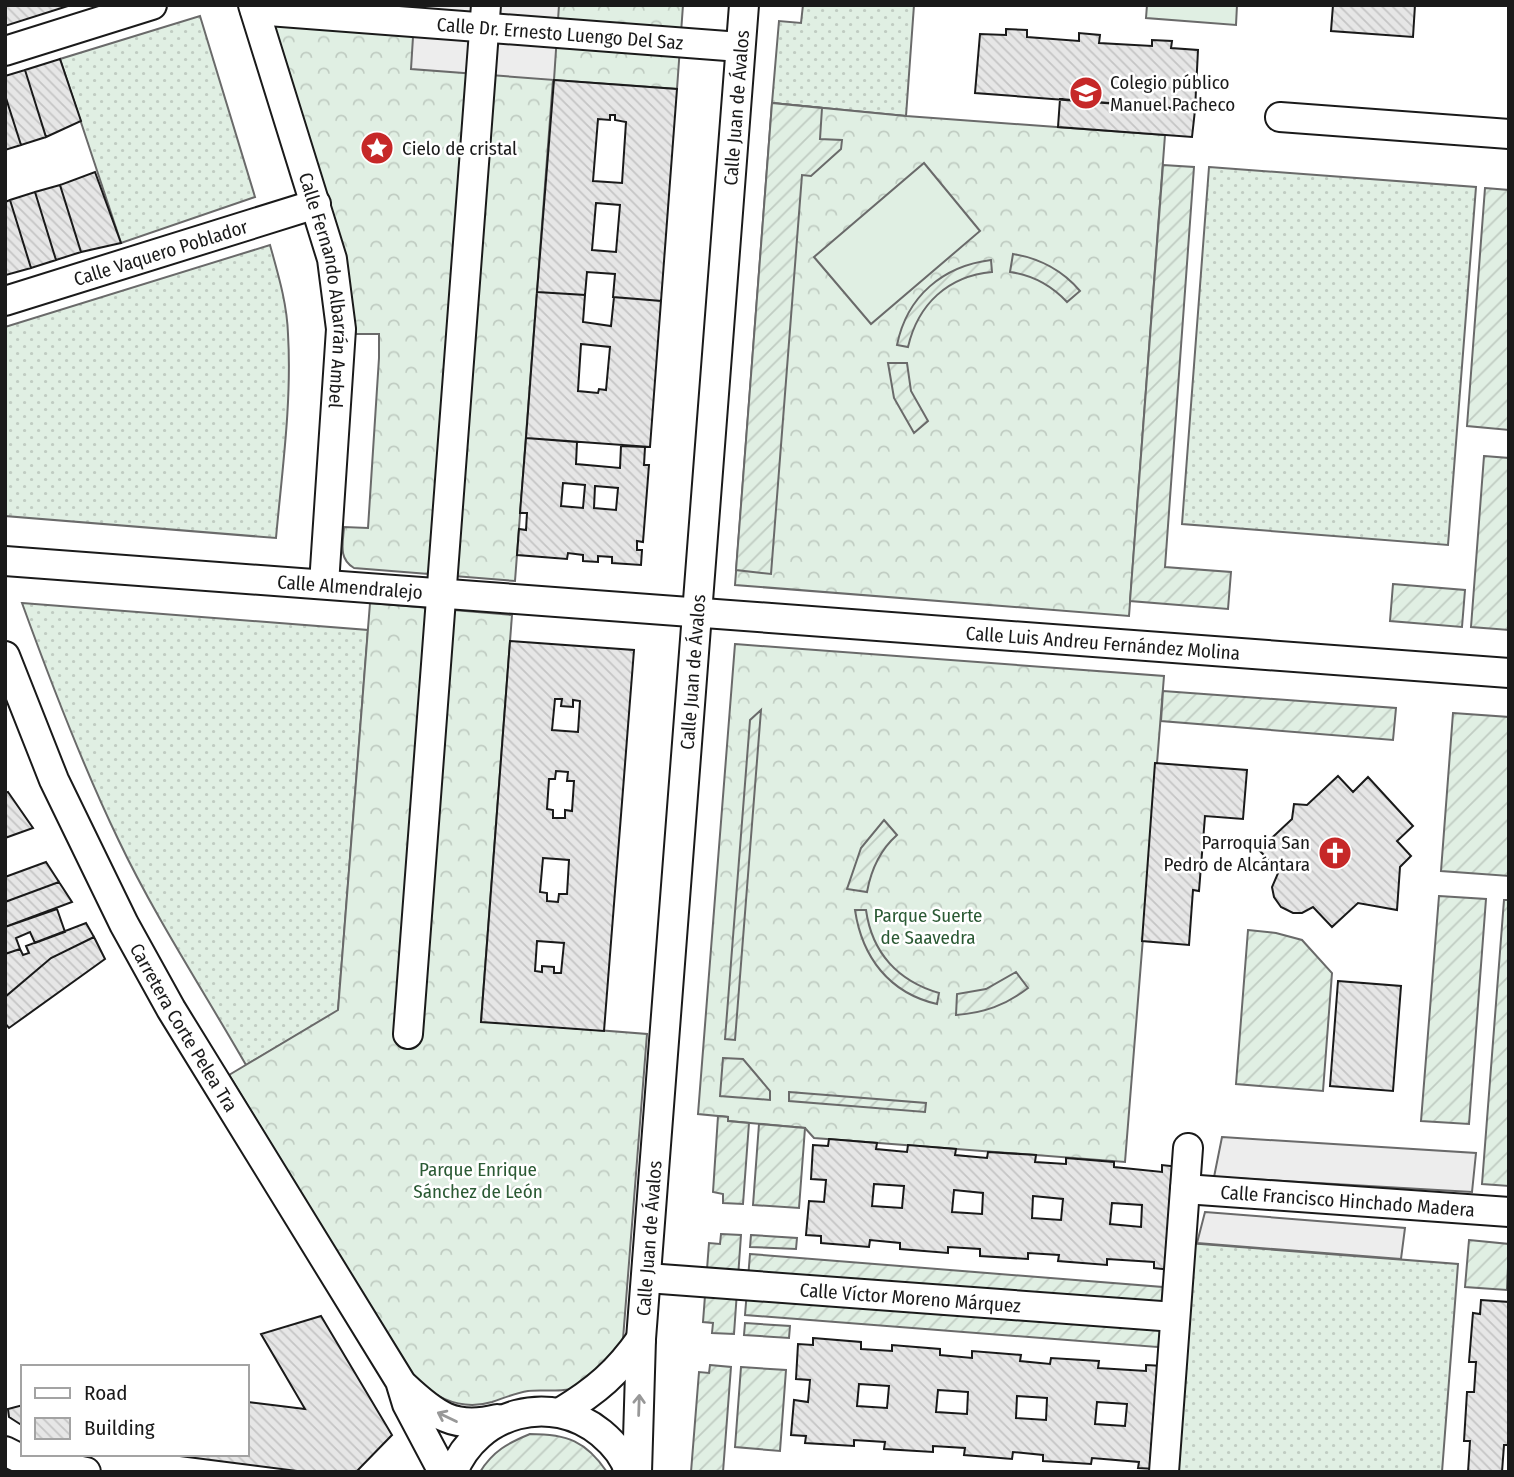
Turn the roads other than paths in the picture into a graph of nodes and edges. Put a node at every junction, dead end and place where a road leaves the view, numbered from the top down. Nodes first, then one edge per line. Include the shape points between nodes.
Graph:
1 (152, 5) edge
2 (744, 5) edge
3 (254, 7) edge
4 (486, 16) edge
5 (740, 47) junction
6 (5, 51) edge
7 (1280, 117) dead end
8 (1509, 134) edge
9 (316, 204) junction
10 (5, 301) edge
11 (5, 561) edge
12 (324, 584) junction
13 (441, 593) junction
14 (697, 611) junction
15 (5, 656) edge
16 (1509, 673) edge
17 (408, 1034) dead end
18 (1188, 1148) dead end
19 (1185, 1189) junction
20 (1509, 1212) edge
21 (647, 1278) junction
22 (1175, 1317) junction
23 (642, 1339) junction
24 (400, 1381) junction
25 (561, 1412) junction
26 (503, 1418) junction
27 (5, 1451) edge
28 (86, 1472) edge
29 (443, 1472) edge
30 (453, 1472) edge
31 (629, 1472) edge
32 (637, 1472) edge
33 (1164, 1472) edge

1 - 6 street
2 - 5 street, Calle Juan de Ávalos
3 - 4 street, Calle Dr. Ernesto Luengo Del Saz
3 - 9 street, Calle Fernando Albarrán Ambel
4 - 5 street, Calle Dr. Ernesto Luengo Del Saz
4 - 13 street
5 - 14 street, Calle Juan de Ávalos
7 - 8 street
9 - 10 street, Calle Vaquero Poblador
9 - 12 street, Calle Fernando Albarrán Ambel via 332,259 341,329
11 - 12 street, Calle Almendralejo
12 - 13 street, Calle Almendralejo
13 - 14 street, Calle Almendralejo
13 - 17 street
14 - 16 street, Calle Luis Andreu Fernández Molina
14 - 21 street, Calle Juan de Ávalos
15 - 24 street, Carretera Corte Pelea Tra via 54,780 130,936
18 - 19 street
19 - 20 street, Calle Francisco Hinchado Madera
19 - 22 street
21 - 22 street, Calle Víctor Moreno Márquez
21 - 23 street, Calle Juan de Ávalos
22 - 33 street
23 - 25 street via 610,1379
32 -> 23 street, Calle Juan de Ávalos
26 -> 24 street, Carretera Corte Pelea Tra via 463,1424 422,1404
24 - 29 street, Carretera Corte Pelea Tra
25 - 26 street, Carretera Corte Pelea Tra via 532,1410
25 - 31 street via 589,1423 611,1441
26 - 30 street via 479,1433
27 - 28 street

